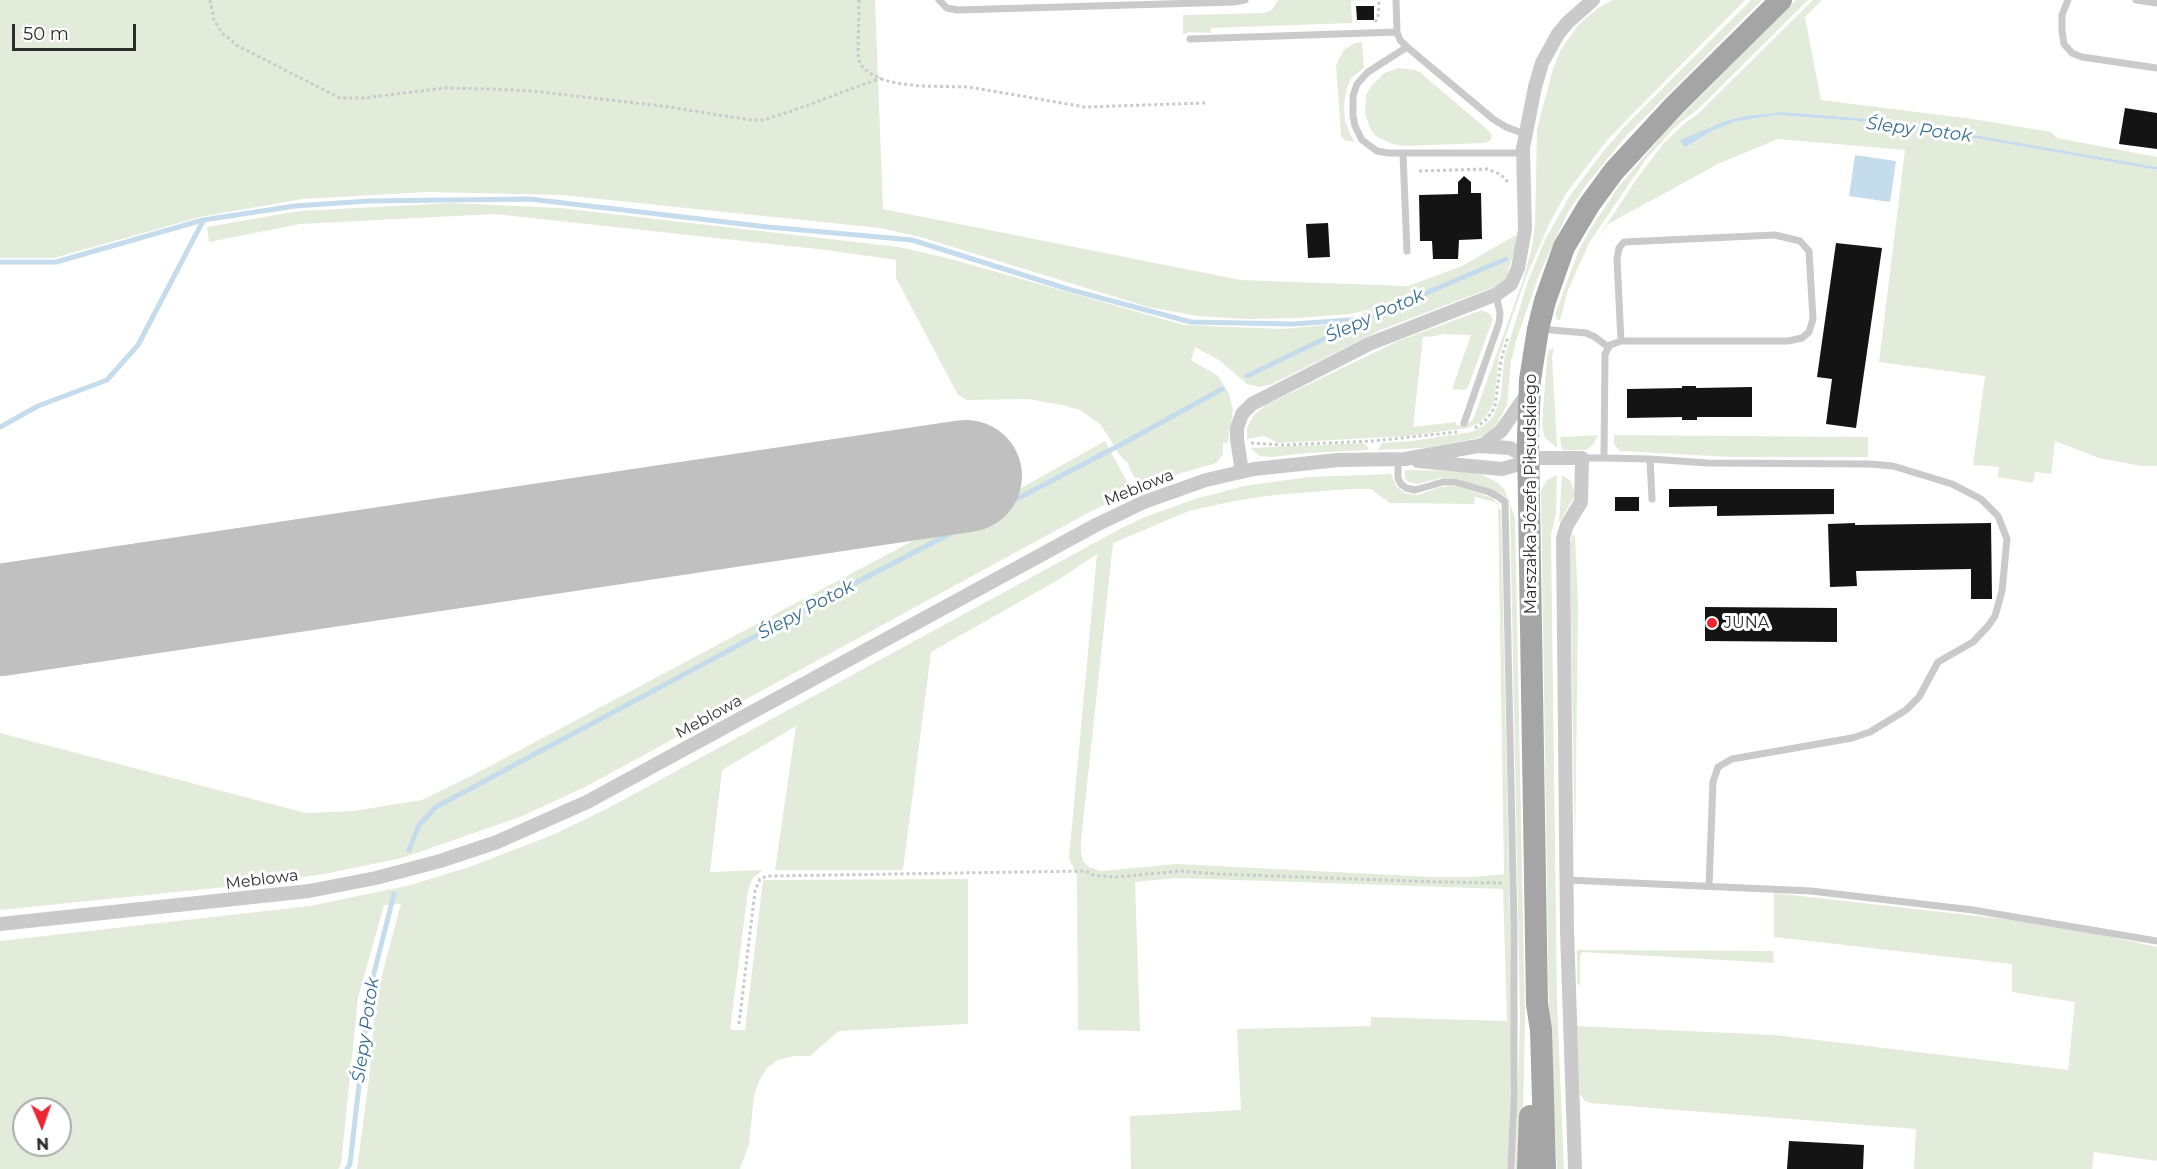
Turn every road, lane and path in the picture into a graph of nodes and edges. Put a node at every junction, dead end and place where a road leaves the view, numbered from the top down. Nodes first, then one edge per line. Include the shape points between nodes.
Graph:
1 (210, 0) edge
2 (859, 0) edge
3 (939, 0) edge
4 (1245, 0) edge
5 (1396, 0) edge
6 (1593, 0) edge
7 (1781, 0) edge
8 (2058, 0) edge
9 (2136, 0) edge
10 (2067, 3) edge
11 (2157, 3) edge
12 (1397, 32) junction
13 (1190, 39) dead end
14 (1407, 47) junction
15 (2157, 68) edge
16 (881, 78) junction
17 (1205, 103) dead end
18 (1525, 134) junction
19 (1523, 153) junction
20 (1403, 154) junction
21 (1419, 171) dead end
22 (1510, 188) dead end
23 (1407, 250) dead end
24 (1496, 295) junction
25 (1538, 329) junction
26 (1509, 335) dead end
27 (1621, 341) junction
28 (1608, 347) junction
29 (1529, 392) junction
30 (1464, 423) dead end
31 (1469, 429) dead end
32 (1464, 431) dead end
33 (1248, 443) dead end
34 (1478, 446) junction
35 (1529, 458) junction
36 (1582, 458) junction
37 (1604, 458) junction
38 (1401, 459) junction
39 (1650, 459) junction
40 (1242, 472) junction
41 (1652, 499) dead end
42 (1567, 880) junction
43 (1513, 883) junction
44 (1709, 886) junction
45 (0, 924) edge
46 (2157, 941) edge
47 (1537, 1004) junction
48 (739, 1024) dead end
49 (1511, 1169) edge
50 (1528, 1169) edge
51 (1545, 1169) edge
52 (1575, 1169) edge

1 - 16 path via 214,20 238,46 340,98 444,88 532,91 763,120
2 - 16 path via 860,64
3 - 4 lane via 947,8 957,10
5 - 12 lane
6 - 18 street via 1568,22 1549,48 1535,87
7 - 25 main road, Marszałka Józefa Piłsudskiego via 1614,171 1564,247
8 - 10 lane
9 - 11 lane
10 - 15 lane via 2062,15 2062,38 2074,55
12 - 13 lane
12 - 14 lane
14 - 18 lane via 1493,119
14 - 20 lane via 1364,76 1353,102 1355,126 1362,140 1377,151
16 - 17 path via 920,86 969,87 1085,107
18 - 19 street
19 - 20 lane
19 - 24 street via 1523,245 1514,279
20 - 23 lane
21 - 22 path via 1492,170 1503,176
24 - 30 lane via 1499,323
24 - 40 street via 1369,344 1252,404 1242,414 1237,428
25 - 28 lane via 1586,333
25 - 29 main road, Marszałka Józefa Piłsudskiego
26 - 31 path via 1501,360 1495,407 1482,424
27 - 27 lane via 1802,338 1809,332 1813,319 1809,251 1791,237 1775,236 1624,242 1617,259
27 - 28 lane
28 - 37 lane
29 - 34 street, Meblowa via 1501,431
29 - 35 main road, Marszałka Józefa Piłsudskiego
32 - 33 path via 1391,440 1282,446
34 - 35 street, Meblowa via 1510,448
34 - 38 street, Meblowa
35 - 36 street
35 - 38 street, Meblowa via 1502,469
35 - 47 main road, Marszałka Józefa Piłsudskiego
36 - 37 lane
36 - 42 street via 1581,502 1563,538
37 - 39 lane
38 - 40 street, Meblowa via 1338,460
38 - 43 lane via 1398,478 1406,488 1415,490 1455,482 1489,492 1505,502
39 - 41 lane
39 - 44 lane via 1893,466 1952,484 1981,499 1998,516 2007,539 2002,591 1995,616 1973,642 1938,662 1919,697 1906,710 1852,738 1732,759 1718,767 1713,782
40 - 45 street, Meblowa via 1178,489 1095,525 587,802 497,842 376,878 309,891
42 - 44 lane
42 - 52 street
43 - 48 path via 1181,871 1116,877 1086,871 767,876 757,883 755,891
43 - 49 lane
44 - 46 lane via 1800,890 1972,910
47 - 50 main road, Marszałka Józefa Piłsudskiego
47 - 51 main road, Marszałka Józefa Piłsudskiego

